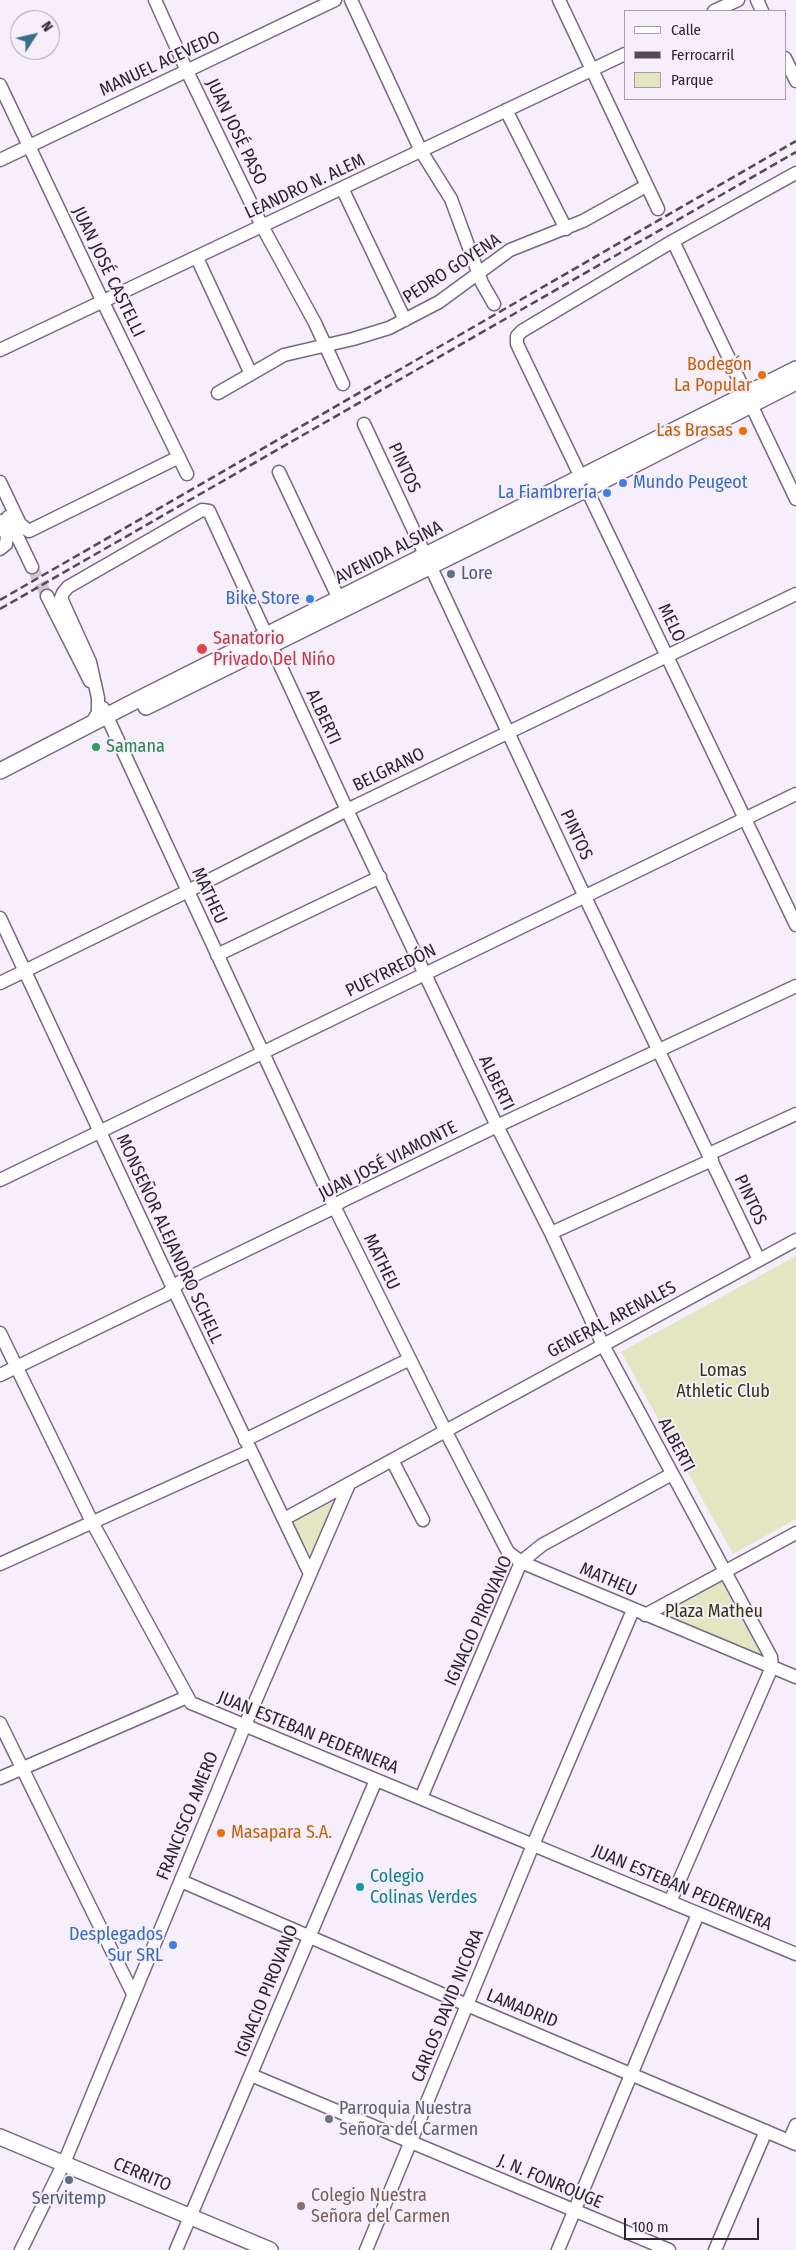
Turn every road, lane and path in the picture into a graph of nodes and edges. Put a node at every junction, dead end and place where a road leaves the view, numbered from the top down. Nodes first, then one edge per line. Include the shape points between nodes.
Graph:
1 (156, 0) edge
2 (335, 0) edge
3 (351, 0) edge
4 (559, 0) edge
5 (738, 0) edge
6 (716, 10) edge
7 (624, 54) edge
8 (786, 60) edge
9 (592, 70) junction
10 (186, 71) junction
11 (796, 81) edge
12 (0, 85) edge
13 (506, 110) junction
14 (28, 146) junction
15 (421, 151) junction
16 (0, 160) edge
17 (796, 173) edge
18 (646, 186) junction
19 (342, 188) junction
20 (658, 209) dead end
21 (262, 226) junction
22 (566, 229) junction
23 (673, 241) junction
24 (197, 258) junction
25 (478, 273) junction
26 (102, 302) junction
27 (494, 304) dead end
28 (405, 320) junction
29 (326, 345) junction
30 (0, 350) edge
31 (796, 369) edge
32 (251, 374) junction
33 (796, 382) edge
34 (343, 384) dead end
35 (218, 393) dead end
36 (748, 400) junction
37 (364, 424) dead end
38 (178, 457) junction
39 (279, 472) dead end
40 (188, 474) dead end
41 (0, 482) edge
42 (585, 484) junction
43 (796, 499) edge
44 (0, 501) edge
45 (202, 510) joint
46 (0, 521) edge
47 (0, 549) edge
48 (428, 561) junction
49 (32, 567) tunnel mouth
50 (796, 594) edge
51 (339, 599) junction
52 (44, 600) tunnel mouth
53 (268, 641) junction
54 (668, 657) junction
55 (98, 698) junction
56 (124, 707) junction
57 (109, 721) junction
58 (91, 724) junction
59 (509, 732) junction
60 (0, 771) edge
61 (0, 782) edge
62 (796, 794) edge
63 (347, 810) junction
64 (744, 819) junction
65 (380, 877) junction
66 (188, 891) junction
67 (584, 897) junction
68 (0, 918) edge
69 (796, 925) edge
70 (217, 955) junction
71 (24, 971) junction
72 (425, 974) junction
73 (0, 983) edge
74 (796, 986) edge
75 (659, 1050) junction
76 (262, 1053) junction
77 (796, 1114) edge
78 (497, 1126) junction
79 (100, 1132) junction
80 (710, 1157) junction
81 (0, 1180) edge
82 (334, 1206) junction
83 (551, 1233) junction
84 (796, 1240) edge
85 (759, 1260) junction
86 (173, 1288) junction
87 (0, 1333) edge
88 (602, 1345) junction
89 (410, 1359) junction
90 (16, 1368) junction
91 (0, 1375) edge
92 (445, 1430) junction
93 (248, 1446) junction
94 (392, 1460) junction
95 (672, 1474) junction
96 (349, 1484) junction
97 (284, 1519) junction
98 (423, 1520) dead end
99 (92, 1522) junction
100 (795, 1533) edge
101 (520, 1562) junction
102 (0, 1564) edge
103 (726, 1571) junction
104 (310, 1574) junction
105 (639, 1612) junction
106 (772, 1667) junction
107 (796, 1678) edge
108 (186, 1697) junction
109 (0, 1723) edge
110 (245, 1725) junction
111 (23, 1768) junction
112 (0, 1778) edge
113 (376, 1780) junction
114 (421, 1798) junction
115 (533, 1845) junction
116 (181, 1881) junction
117 (670, 1902) junction
118 (698, 1914) junction
119 (308, 1936) junction
120 (796, 1954) edge
121 (133, 1994) junction
122 (467, 2005) junction
123 (631, 2073) junction
124 (251, 2075) junction
125 (796, 2124) edge
126 (766, 2131) junction
127 (0, 2137) edge
128 (410, 2142) junction
129 (792, 2142) edge
130 (64, 2163) junction
131 (574, 2211) junction
132 (192, 2216) junction
133 (21, 2250) edge
134 (176, 2250) edge
135 (270, 2250) edge
136 (366, 2250) edge
137 (558, 2250) edge
138 (669, 2250) edge
139 (715, 2250) edge

1 - 10 street, JUAN JOSÉ PASO
2 - 10 street, MANUEL ACEVEDO
3 - 15 street
4 - 9 street
5 - 6 street
7 - 9 street, LEANDRO N. ALEM
8 - 11 street
9 - 13 street, LEANDRO N. ALEM
9 - 18 street
10 - 14 street, MANUEL ACEVEDO
10 - 21 street, JUAN JOSÉ PASO
12 - 14 street, JUAN JOSÉ CASTELLI
13 - 15 street, LEANDRO N. ALEM
13 - 22 street
14 - 16 street, MANUEL ACEVEDO
14 - 26 street, JUAN JOSÉ CASTELLI
15 - 19 street, LEANDRO N. ALEM
15 - 25 street via 455,207
17 - 23 street
18 - 20 street
18 - 22 street, PEDRO GOYENA
19 - 21 street, LEANDRO N. ALEM
19 - 28 street
21 - 24 street, LEANDRO N. ALEM
21 - 29 street, JUAN JOSÉ PASO
22 - 25 street, PEDRO GOYENA via 510,250
23 - 36 street
23 - 42 street, MELO via 517,336 517,344
24 - 26 street, LEANDRO N. ALEM
24 - 32 street
25 - 27 street
25 - 28 street, PEDRO GOYENA via 439,302
26 - 30 street, LEANDRO N. ALEM
26 - 38 street, JUAN JOSÉ CASTELLI
28 - 29 street, PEDRO GOYENA via 368,335
29 - 32 street, PEDRO GOYENA via 284,355
29 - 34 street, JUAN JOSÉ PASO
31 - 36 main road, AVENIDA ALSINA
32 - 35 street, PEDRO GOYENA
33 - 36 main road, AVENIDA ALSINA
36 - 42 main road, AVENIDA ALSINA
36 - 43 street
37 - 48 street, PINTOS
38 - 40 street, JUAN JOSÉ CASTELLI
38 - 41 street via 29,531 20,524
39 - 51 street
42 - 48 main road, AVENIDA ALSINA
42 - 54 street, MELO
44 - 49 street
45 - 53 street, ALBERTI via 209,511
45 - 55 street, MATHEU via 68,587 62,598 90,662
46 - 47 street via 7,536 6,544
48 - 51 main road, AVENIDA ALSINA
48 - 53 main road, AVENIDA ALSINA
48 - 59 street, PINTOS
50 - 54 street, BELGRANO
51 - 53 main road, AVENIDA ALSINA
52 - 55 street, MATHEU via 75,670
53 - 56 main road, AVENIDA ALSINA
53 - 57 main road, AVENIDA ALSINA
53 - 63 street, ALBERTI
54 - 59 street, BELGRANO
54 - 64 street, MELO
55 - 56 street
55 - 57 street, MATHEU
55 - 58 street, MATHEU via 98,713
56 - 57 main road, AVENIDA ALSINA
57 - 58 main road, AVENIDA ALSINA
57 - 61 main road, AVENIDA ALSINA
57 - 66 street, MATHEU
58 - 60 main road, AVENIDA ALSINA
59 - 63 street, BELGRANO
59 - 67 street, PINTOS
62 - 64 street, PUEYRREDÓN
63 - 65 street, ALBERTI
63 - 66 street, BELGRANO
64 - 67 street, PUEYRREDÓN
64 - 69 street, MELO
65 - 70 street
65 - 72 street, ALBERTI
66 - 70 street, MATHEU
66 - 71 street, BELGRANO
67 - 72 street, PUEYRREDÓN
67 - 75 street, PINTOS
68 - 71 street, MONSEÑOR ALEJANDRO SCHELL
70 - 76 street, MATHEU
71 - 73 street, BELGRANO
71 - 79 street, MONSEÑOR ALEJANDRO SCHELL
72 - 76 street, PUEYRREDÓN
72 - 78 street, ALBERTI
74 - 75 street, JUAN JOSÉ VIAMONTE
75 - 78 street, JUAN JOSÉ VIAMONTE
75 - 80 street, PINTOS
76 - 79 street, PUEYRREDÓN
76 - 82 street, MATHEU
77 - 80 street
78 - 82 street, JUAN JOSÉ VIAMONTE
78 - 83 street, ALBERTI
79 - 81 street, PUEYRREDÓN
79 - 86 street, MONSEÑOR ALEJANDRO SCHELL
80 - 83 street
80 - 85 street, PINTOS
82 - 86 street, JUAN JOSÉ VIAMONTE
82 - 89 street, MATHEU
83 - 88 street, ALBERTI
84 - 85 street, GENERAL ARENALES
85 - 88 street, GENERAL ARENALES
86 - 90 street, JUAN JOSÉ VIAMONTE via 167,1294
86 - 93 street, MONSEÑOR ALEJANDRO SCHELL
87 - 90 street, JUAN ESTEBAN PEDERNERA
88 - 92 street, GENERAL ARENALES
88 - 95 street, ALBERTI
89 - 92 street, MATHEU
89 - 93 street
90 - 91 street, JUAN JOSÉ VIAMONTE
90 - 99 street, JUAN ESTEBAN PEDERNERA
92 - 94 street
92 - 101 street, MATHEU via 506,1548
93 - 97 street, MONSEÑOR ALEJANDRO SCHELL
93 - 99 street
94 - 96 street
94 - 98 street
95 - 101 street, IGNACIO PIROVANO via 542,1545
95 - 103 street, ALBERTI
96 - 97 street
96 - 104 street, FRANCISCO AMERO
97 - 104 street, MONSEÑOR ALEJANDRO SCHELL
99 - 102 street
99 - 108 street, JUAN ESTEBAN PEDERNERA
100 - 103 street
101 - 105 street, MATHEU
101 - 114 street, IGNACIO PIROVANO
103 - 105 street
103 - 106 street, ALBERTI via 770,1657
104 - 110 street, FRANCISCO AMERO
105 - 106 street, MATHEU
105 - 115 street, CARLOS DAVID NICORA
106 - 107 street, MATHEU
106 - 117 street
108 - 110 street, JUAN ESTEBAN PEDERNERA via 196,1706
108 - 111 street
109 - 111 street
110 - 113 street, JUAN ESTEBAN PEDERNERA
110 - 116 street, FRANCISCO AMERO
111 - 112 street
111 - 121 street
113 - 114 street, JUAN ESTEBAN PEDERNERA
113 - 119 street, IGNACIO PIROVANO
114 - 115 street, JUAN ESTEBAN PEDERNERA
115 - 117 street, JUAN ESTEBAN PEDERNERA
115 - 122 street, CARLOS DAVID NICORA
116 - 119 street, LAMADRID
116 - 121 street, FRANCISCO AMERO
117 - 118 street, JUAN ESTEBAN PEDERNERA
118 - 120 street, JUAN ESTEBAN PEDERNERA
118 - 123 street
119 - 122 street, LAMADRID
119 - 124 street, IGNACIO PIROVANO
121 - 130 street, FRANCISCO AMERO
122 - 123 street, LAMADRID
122 - 128 street, CARLOS DAVID NICORA
123 - 126 street, LAMADRID
123 - 131 street
124 - 128 street, J. N. FONROUGE
124 - 132 street, IGNACIO PIROVANO
125 - 129 street
126 - 129 street, LAMADRID
126 - 139 street
127 - 130 main road, CERRITO
128 - 131 street, J. N. FONROUGE
128 - 136 street, CARLOS DAVID NICORA
130 - 132 main road, CERRITO
130 - 133 street, FRANCISCO AMERO
131 - 137 street
131 - 138 street, J. N. FONROUGE
132 - 134 street, IGNACIO PIROVANO
132 - 135 main road, CERRITO

